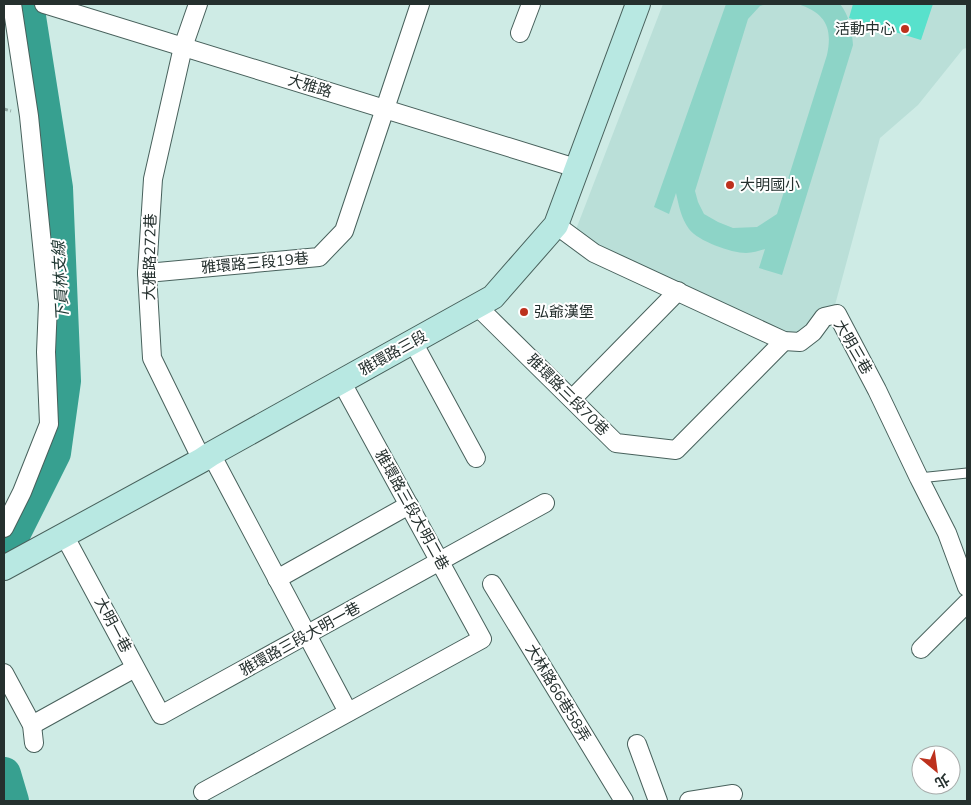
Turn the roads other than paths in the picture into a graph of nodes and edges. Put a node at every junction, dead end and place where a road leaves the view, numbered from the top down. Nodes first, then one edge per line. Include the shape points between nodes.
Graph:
1 (12, 4) edge
2 (44, 4) edge
3 (198, 4) edge
4 (420, 4) edge
5 (531, 4) edge
6 (638, 4) edge
7 (86, 10) edge
8 (520, 33) dead end
9 (183, 47) junction
10 (384, 109) junction
11 (576, 168) junction
12 (556, 225) junction
13 (147, 273) junction
14 (678, 291) junction
15 (477, 306) junction
16 (784, 341) junction
17 (412, 342) junction
18 (341, 381) junction
19 (572, 399) junction
20 (206, 457) junction
21 (476, 458) dead end
22 (967, 473) edge
23 (918, 478) junction
24 (545, 504) dead end
25 (409, 505) junction
26 (4, 528) edge
27 (64, 535) junction
28 (440, 562) junction
29 (4, 568) edge
30 (277, 578) junction
31 (492, 584) dead end
32 (967, 586) edge
33 (967, 603) edge
34 (307, 635) junction
35 (921, 649) dead end
36 (135, 668) junction
37 (4, 673) edge
38 (348, 712) junction
39 (161, 716) joint
40 (32, 725) junction
41 (34, 743) dead end
42 (637, 744) dead end
43 (203, 792) dead end
44 (733, 794) dead end
45 (624, 801) edge
46 (658, 801) edge
47 (689, 801) edge

1 - 26 street via 29,116 48,304 49,424
2 - 7 street, 大雅路
3 - 9 street, 大雅路272巷
4 - 10 street, 雅環路三段19巷
5 - 8 street
6 - 11 street, 雅環路三段
7 - 9 street, 大雅路
9 - 10 street, 大雅路
9 - 13 street, 大雅路272巷 via 153,179
10 - 11 street, 大雅路
10 - 13 street, 雅環路三段19巷 via 344,231 319,257
11 - 12 street, 雅環路三段
12 - 14 street via 594,252
12 - 15 street, 雅環路三段 via 493,297
13 - 20 street, 大雅路272巷 via 152,358
14 - 16 street
14 - 19 street
15 - 17 street, 雅環路三段
15 - 19 street, 雅環路三段70巷
16 - 19 street, 雅環路三段70巷 via 676,450 616,442
16 - 23 street, 大明三巷 via 800,342 824,317 837,314
17 - 18 street, 雅環路三段
17 - 21 street
18 - 20 street, 雅環路三段
18 - 25 street, 雅環路三段大明二巷
20 - 27 street, 雅環路三段
20 - 30 street
22 - 23 lane
23 - 32 street, 大明三巷 via 947,532
24 - 28 street, 雅環路三段大明一巷
25 - 28 street, 雅環路三段大明二巷
25 - 30 street
27 - 29 street, 雅環路三段
27 - 36 street, 大明一巷
28 - 34 street, 雅環路三段大明一巷
28 - 38 street, 雅環路三段大明二巷 via 482,639
30 - 34 street
31 - 45 street, 大林路66巷58弄
33 - 35 street
34 - 38 street
34 - 39 street, 雅環路三段大明一巷
36 - 39 street, 大明一巷
36 - 40 street
37 - 40 street
38 - 43 street
40 - 41 street
42 - 46 street
44 - 47 street

